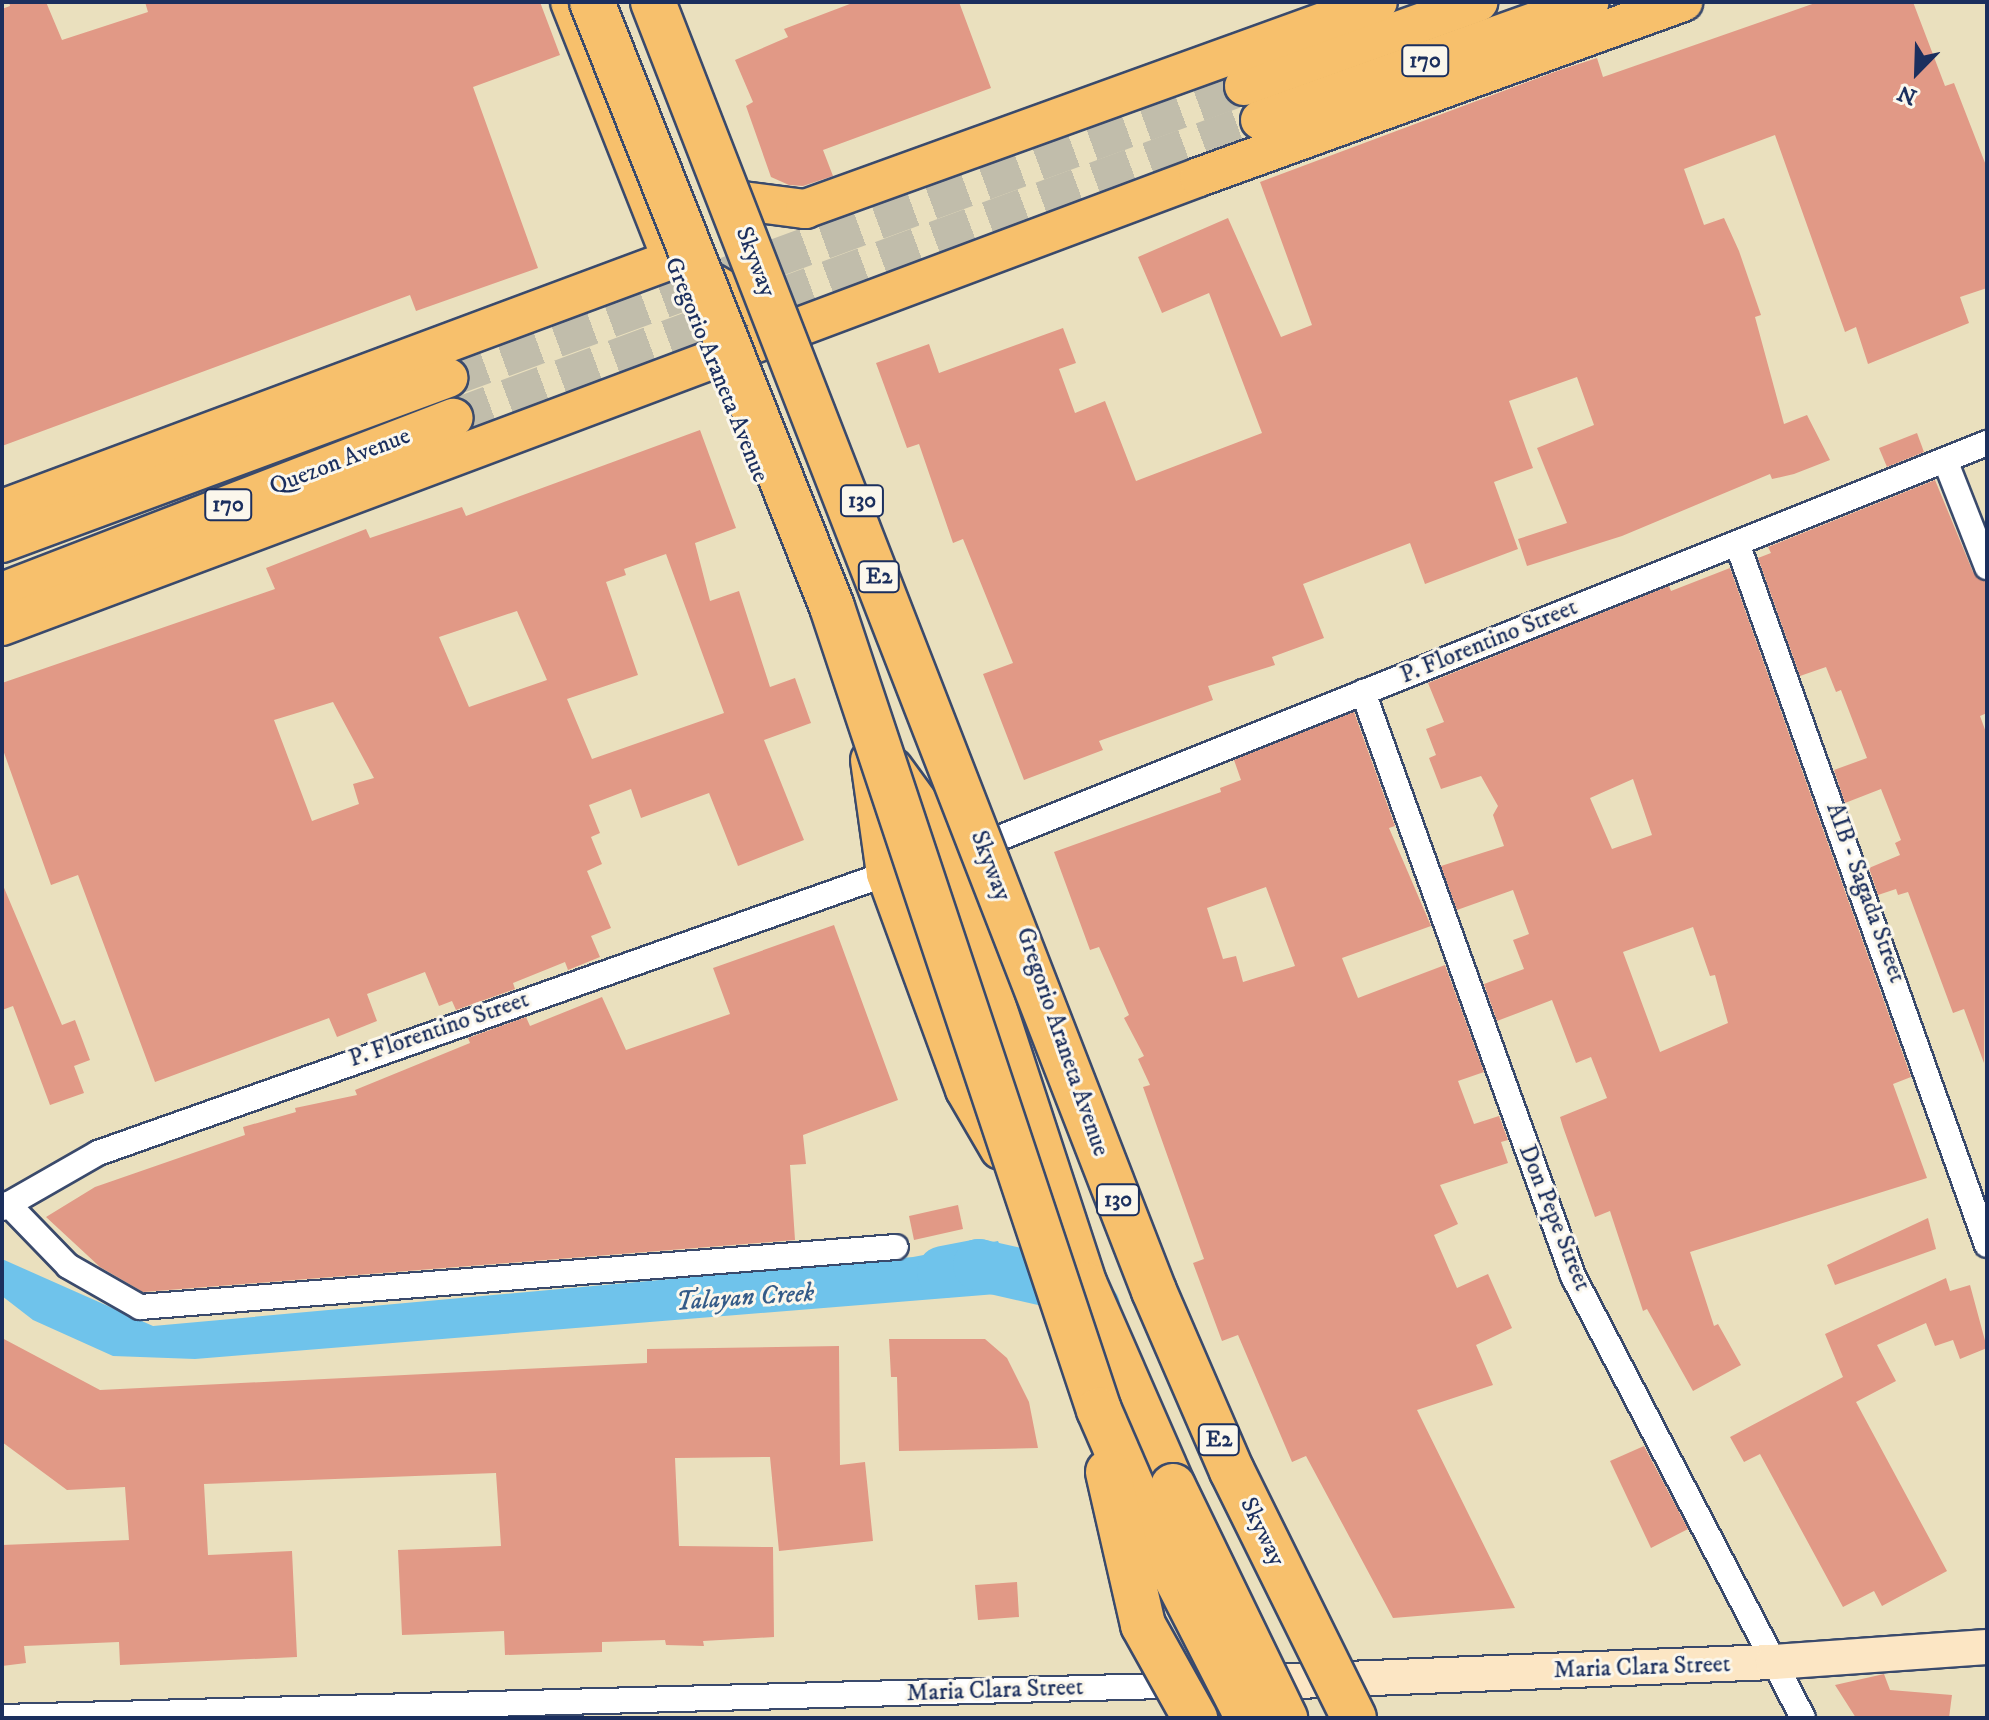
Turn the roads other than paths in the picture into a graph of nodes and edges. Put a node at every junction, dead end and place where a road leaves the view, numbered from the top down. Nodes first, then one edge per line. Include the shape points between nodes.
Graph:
1 (570, 2) edge
2 (592, 2) edge
3 (653, 2) edge
4 (666, 2) edge
5 (1378, 2) edge
6 (1478, 2) edge
7 (1590, 2) edge
8 (1683, 2) edge
9 (743, 201) junction
10 (673, 259) junction
11 (795, 331) junction
12 (713, 362) junction
13 (449, 378) tunnel mouth
14 (454, 418) tunnel mouth
15 (1987, 443) edge
16 (1945, 460) junction
17 (2, 509) edge
18 (2, 543) edge
19 (1737, 543) junction
20 (1987, 567) edge
21 (2, 592) edge
22 (2, 626) edge
23 (1363, 692) junction
24 (866, 736) junction
25 (992, 841) junction
26 (886, 874) junction
27 (5, 1206) edge
28 (1040, 1220) junction
29 (1987, 1245) edge
30 (896, 1247) dead end
31 (1075, 1291) junction
32 (1099, 1410) junction
33 (1987, 1647) edge
34 (1773, 1662) junction
35 (1316, 1679) junction
36 (1245, 1707) edge
37 (774, 1708) edge
38 (2, 1717) edge
39 (1195, 1718) edge
40 (1285, 1718) edge
41 (1336, 1718) edge
42 (1354, 1718) edge
43 (1803, 1718) edge

1 - 10 main road, Gregorio Araneta Avenue
2 - 32 highway, E2, bridge via 832,607
3 - 42 highway, Skyway / E2, bridge via 1154,1291 1232,1471
4 - 9 main road, Gregorio Araneta Avenue / 130
5 - 9 main road via 805,209
6 - 7 main road, 170 via 1252,103
8 - 11 main road via 1199,177
9 - 11 main road, Gregorio Araneta Avenue / 130
10 - 11 main road
10 - 12 main road, Gregorio Araneta Avenue
10 - 17 main road
11 - 12 main road
11 - 25 main road, Gregorio Araneta Avenue / 130
12 - 22 main road
12 - 24 main road, Gregorio Araneta Avenue
13 - 18 main road, Quezon Avenue / 170
14 - 21 main road, Quezon Avenue / 170
15 - 16 street, P. Florentino Street
16 - 19 street, P. Florentino Street
16 - 20 street
19 - 23 street, P. Florentino Street
19 - 29 street, AIB - Sagada Street
23 - 25 street, P. Florentino Street
23 - 34 street, Don Pepe Street via 1573,1276
24 - 26 main road, Gregorio Araneta Avenue
24 - 28 main road, Gregorio Araneta Avenue via 927,866
24 - 31 highway via 937,833
25 - 35 main road, Gregorio Araneta Avenue / 130 via 1196,1414
26 - 27 street, P. Florentino Street via 98,1153
26 - 28 main road, Gregorio Araneta Avenue via 965,1090
27 - 30 street via 68,1266 140,1307
28 - 31 main road, Gregorio Araneta Avenue, bridge
31 - 36 main road, Gregorio Araneta Avenue via 1136,1483
31 - 40 highway, bridge
32 - 36 highway, E2, bridge via 1148,1523
32 - 39 highway, bridge via 1113,1514 1143,1625
33 - 34 street, Maria Clara Street
34 - 35 street, Maria Clara Street
34 - 43 street, Don Pepe Street
35 - 36 street, Maria Clara Street
35 - 41 main road, Gregorio Araneta Avenue / 130
36 - 37 street, Maria Clara Street
37 - 38 street, Maria Clara Street

